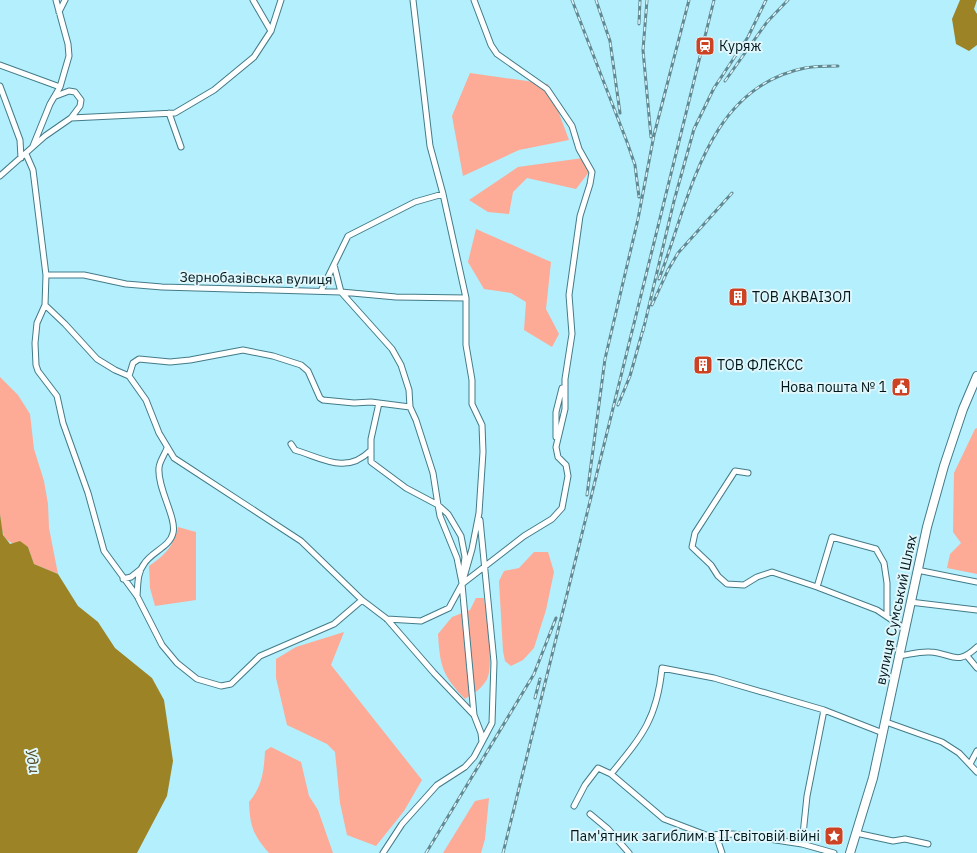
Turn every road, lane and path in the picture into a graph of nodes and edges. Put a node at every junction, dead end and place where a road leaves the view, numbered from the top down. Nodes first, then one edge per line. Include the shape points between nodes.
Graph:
1 (56, 0) edge
2 (65, 0) edge
3 (253, 0) edge
4 (281, 0) edge
5 (413, 0) edge
6 (474, 0) edge
7 (59, 12) junction
8 (271, 31) junction
9 (0, 65) edge
10 (0, 86) edge
11 (60, 87) junction
12 (56, 96) junction
13 (170, 113) junction
14 (71, 118) junction
15 (33, 146) junction
16 (181, 147) dead end
17 (26, 154) junction
18 (21, 158) junction
19 (0, 176) edge
20 (443, 194) junction
21 (334, 265) junction
22 (46, 275) junction
23 (321, 291) junction
24 (340, 292) junction
25 (466, 298) junction
26 (45, 305) junction
27 (129, 376) junction
28 (977, 376) edge
29 (379, 403) junction
30 (410, 407) junction
31 (291, 444) dead end
32 (167, 448) junction
33 (370, 451) junction
34 (748, 473) dead end
35 (438, 505) junction
36 (479, 513) junction
37 (485, 568) junction
38 (141, 569) junction
39 (917, 570) junction
40 (123, 579) junction
41 (977, 582) edge
42 (462, 584) junction
43 (817, 587) junction
44 (137, 596) junction
45 (362, 600) junction
46 (910, 602) junction
47 (977, 610) edge
48 (887, 616) junction
49 (387, 619) junction
50 (904, 628) junction
51 (977, 647) edge
52 (898, 656) junction
53 (967, 656) junction
54 (977, 668) edge
55 (824, 710) junction
56 (474, 715) junction
57 (886, 722) junction
58 (883, 733) junction
59 (482, 742) junction
60 (977, 751) edge
61 (970, 764) junction
62 (977, 772) edge
63 (611, 774) junction
64 (574, 806) dead end
65 (590, 814) dead end
66 (856, 834) junction
67 (716, 835) junction
68 (802, 844) junction
69 (928, 844) dead end
70 (383, 853) edge
71 (629, 853) edge
72 (722, 853) edge
73 (834, 853) edge
74 (850, 853) edge

1 - 7 street
2 - 7 street
3 - 8 street
4 - 8 street
5 - 20 street via 430,146
6 - 37 street via 497,54 546,89 572,126 579,149 592,172 580,216 568,295 572,334 564,380 565,409 556,447 558,457 566,465 568,476 562,508 552,519 524,536
7 - 11 street via 69,56
8 - 13 street via 254,58 214,90 175,113
9 - 11 street
10 - 18 street via 20,140
11 - 12 street
12 - 14 street via 69,91 80,96 80,106
12 - 15 street via 50,104
13 - 14 street
13 - 16 street
14 - 15 street
15 - 17 street
17 - 18 street
17 - 22 street via 33,170
18 - 19 street
20 - 21 street via 415,202 348,236
20 - 25 street
21 - 23 street
21 - 24 street
22 - 23 street, Зернобазівська вулиця via 84,275 126,284 162,287
22 - 26 street
23 - 24 street, Зернобазівська вулиця
24 - 25 street, Зернобазівська вулиця via 396,297
24 - 30 street via 392,349 401,365 409,390
25 - 36 street via 466,345 472,380 472,404 482,425
26 - 27 street via 97,359
26 - 40 street via 37,323 36,365 57,396 63,423 88,493 104,552
27 - 29 street via 133,363 139,360 170,362 243,350 301,365 308,371 323,400
27 - 32 street via 146,400
28 - 39 main road, вулиця Сумський Шлях via 944,466
29 - 30 street
29 - 33 street
30 - 35 street via 433,473
31 - 33 street via 296,450 341,464 359,459
32 - 38 street via 159,468 173,534 170,540 148,558
32 - 45 street via 183,466 301,541
33 - 35 street via 374,466 406,488
34 - 43 street via 734,471 695,534 692,547 727,584 744,585 772,572
35 - 42 street via 457,558
35 - 42 street via 448,514 462,536 465,556
36 - 37 street
36 - 42 street
37 - 42 street
37 - 59 street via 494,670 492,723
38 - 40 street via 131,578
38 - 44 street
39 - 41 street
39 - 46 main road, вулиця Сумський Шлях
40 - 44 street
42 - 49 street via 449,608 437,615 421,621
42 - 56 street
43 - 48 street
43 - 48 street via 832,537 876,549 884,563
44 - 45 street via 162,644 178,663 197,679 221,686 231,684 260,656 334,624
45 - 49 street
46 - 47 street
46 - 50 main road, вулиця Сумський Шлях
48 - 50 street
49 - 56 street
50 - 52 main road, вулиця Сумський Шлях
51 - 53 street
52 - 53 street via 930,652 954,658
52 - 57 main road, вулиця Сумський Шлях
53 - 54 street
55 - 58 street
55 - 63 street via 714,678 662,668 656,705 651,718
55 - 68 street via 807,796
56 - 59 street
57 - 58 main road, вулиця Сумський Шлях
57 - 61 street via 942,742
58 - 66 main road, вулиця Сумський Шлях
59 - 70 street via 465,767 437,785 402,824
60 - 61 street
61 - 62 street
63 - 64 street via 598,768
63 - 67 street via 664,819 706,835
65 - 71 street via 608,829
66 - 69 street
66 - 74 main road, вулиця Сумський Шлях
67 - 68 street via 732,834
67 - 72 street
68 - 73 street

